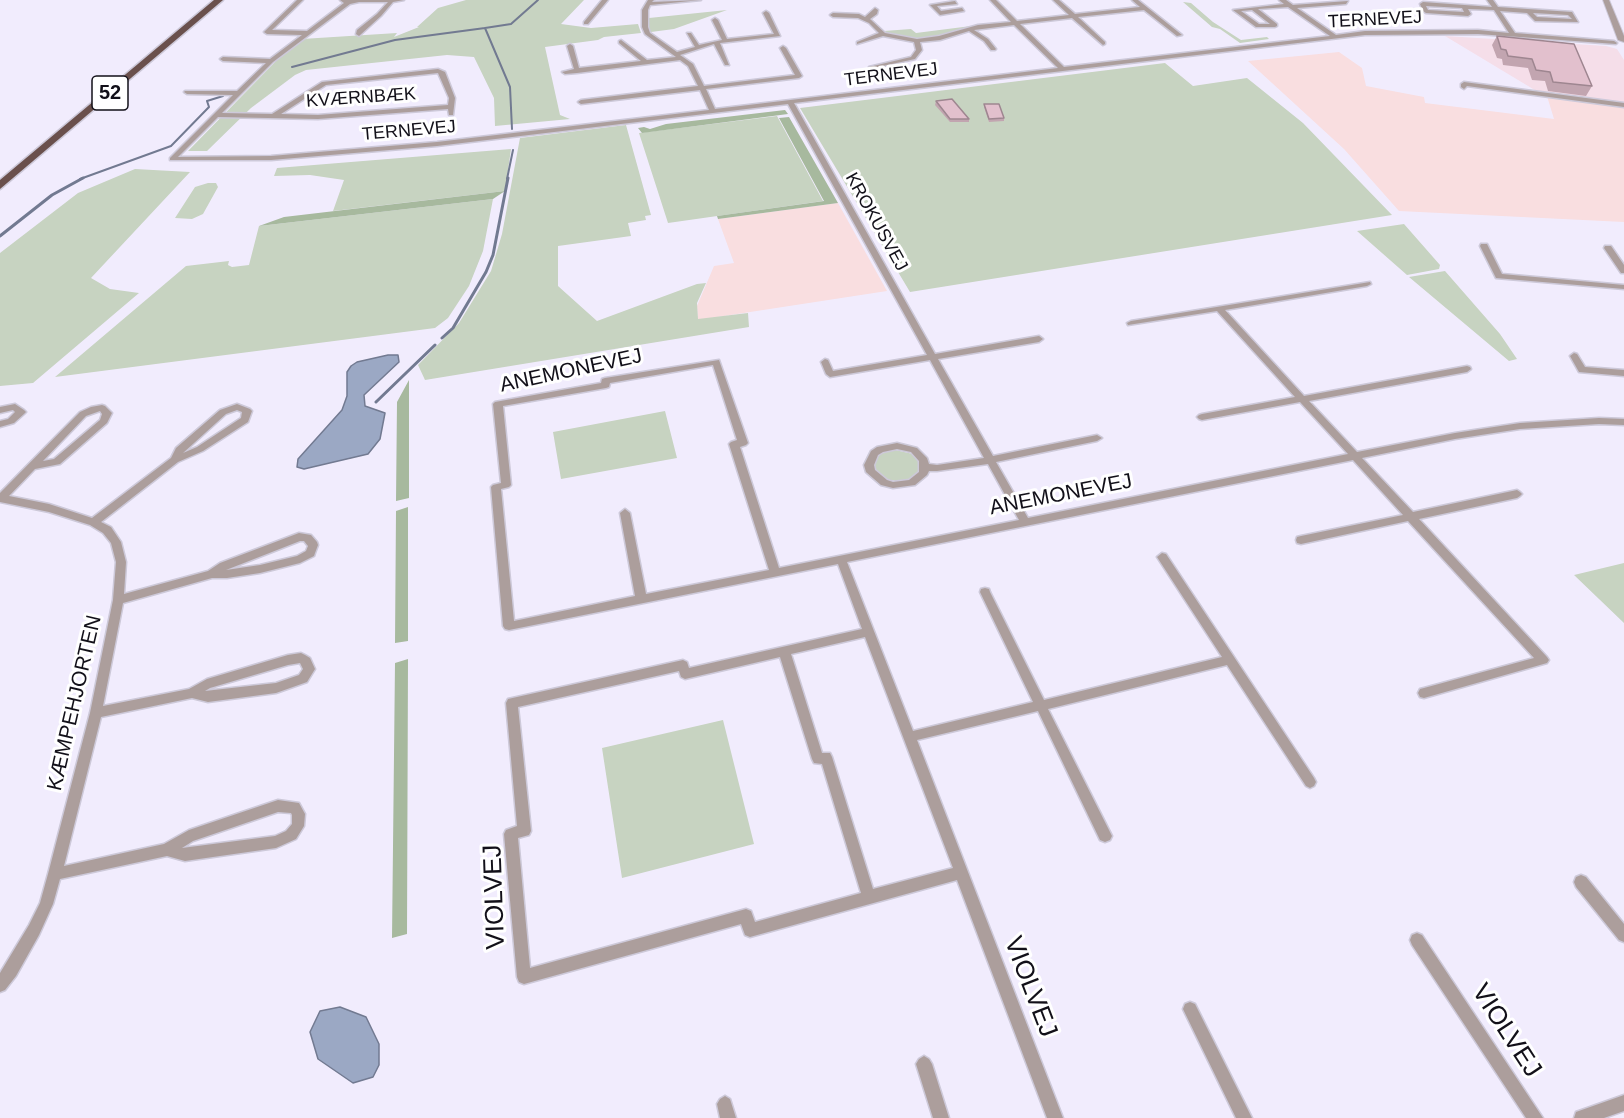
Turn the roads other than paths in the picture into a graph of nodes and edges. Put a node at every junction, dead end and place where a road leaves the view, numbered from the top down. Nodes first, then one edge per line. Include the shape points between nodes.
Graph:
1 (219, 0) edge
2 (300, 0) edge
3 (359, 0) edge
4 (401, 0) edge
5 (605, 0) edge
6 (698, 0) edge
7 (993, 0) edge
8 (1056, 0) edge
9 (1135, 0) edge
10 (1282, 0) edge
11 (1490, 0) edge
12 (1606, 0) edge
13 (345, 1) edge
14 (392, 1) edge
15 (649, 1) edge
16 (954, 2) edge
17 (1346, 2) dead end
18 (1290, 6) junction
19 (1464, 7) junction
20 (1146, 8) junction
21 (1252, 8) junction
22 (1496, 9) junction
23 (875, 10) dead end
24 (1529, 11) junction
25 (1553, 12) junction
26 (766, 13) dead end
27 (833, 15) dead end
28 (1074, 16) junction
29 (866, 19) junction
30 (715, 20) dead end
31 (1560, 20) junction
32 (972, 21) dead end
33 (586, 23) dead end
34 (1016, 23) junction
35 (978, 27) junction
36 (969, 29) junction
37 (306, 33) junction
38 (359, 34) dead end
39 (689, 34) dead end
40 (883, 34) junction
41 (1179, 35) dead end
42 (1513, 35) junction
43 (1334, 36) junction
44 (725, 40) junction
45 (917, 41) junction
46 (621, 42) dead end
47 (716, 42) junction
48 (1614, 42) joint
49 (1624, 42) edge
50 (859, 43) dead end
51 (1103, 43) dead end
52 (570, 46) dead end
53 (697, 46) junction
54 (783, 48) dead end
55 (993, 50) dead end
56 (679, 56) junction
57 (223, 59) dead end
58 (271, 61) junction
59 (647, 63) junction
60 (727, 64) dead end
61 (871, 68) dead end
62 (1062, 69) junction
63 (577, 71) junction
64 (565, 72) dead end
65 (701, 87) junction
66 (1464, 87) dead end
67 (187, 92) dead end
68 (240, 93) junction
69 (581, 102) dead end
70 (790, 102) junction
71 (1624, 105) edge
72 (713, 111) junction
73 (217, 115) junction
74 (274, 116) junction
75 (0, 186) edge
76 (1484, 246) dead end
77 (1608, 248) dead end
78 (1624, 271) edge
79 (1367, 284) dead end
80 (1624, 287) edge
81 (1220, 310) junction
82 (1131, 323) dead end
83 (1039, 339) dead end
84 (1574, 356) dead end
85 (933, 358) junction
86 (825, 362) dead end
87 (1467, 369) dead end
88 (1624, 373) edge
89 (1303, 400) junction
90 (0, 410) edge
91 (1202, 417) dead end
92 (1624, 423) edge
93 (0, 424) edge
94 (1097, 438) dead end
95 (1354, 455) junction
96 (175, 460) junction
97 (990, 460) junction
98 (33, 466) junction
99 (926, 466) junction
100 (1517, 494) dead end
101 (0, 498) edge
102 (625, 513) dead end
103 (1412, 516) junction
104 (94, 522) junction
105 (1025, 522) junction
106 (1301, 540) dead end
107 (1162, 557) dead end
108 (841, 559) junction
109 (776, 572) junction
110 (212, 574) junction
111 (985, 592) dead end
112 (641, 599) junction
113 (118, 600) junction
114 (868, 632) junction
115 (784, 651) junction
116 (1230, 660) junction
117 (192, 693) junction
118 (1424, 693) dead end
119 (1042, 705) junction
120 (96, 713) junction
121 (909, 738) junction
122 (1310, 782) dead end
123 (1105, 836) dead end
124 (167, 850) junction
125 (961, 872) junction
126 (55, 874) junction
127 (1581, 882) dead end
128 (869, 898) junction
129 (1624, 935) edge
130 (1418, 940) dead end
131 (0, 985) edge
132 (1190, 1009) dead end
133 (924, 1064) dead end
134 (1624, 1103) edge
135 (941, 1118) edge
136 (1055, 1118) edge
137 (1244, 1118) edge
138 (1535, 1118) edge
139 (1582, 1118) edge

1 - 75 highway, 52
2 - 37 street via 267,32
3 - 13 street
3 - 14 street
4 - 14 street
5 - 33 street
6 - 15 street
7 - 34 street
8 - 28 street
9 - 20 street
10 - 18 street
11 - 22 street
12 - 49 street
13 - 37 street
14 - 38 street
15 - 56 street via 644,20 648,34
16 - 16 street via 964,12 940,13 933,5
17 - 18 street
18 - 21 street
18 - 43 street
19 - 19 street via 1453,6 1422,4 1426,11 1468,14
19 - 22 street
20 - 28 street
20 - 41 street
21 - 21 street via 1236,10 1258,26 1275,25
22 - 24 street
22 - 42 street
23 - 29 street
24 - 25 street
24 - 31 street via 1535,19
25 - 31 street
25 - 31 street via 1570,14 1576,21
26 - 44 street via 778,35
27 - 29 street via 850,14
28 - 34 street
28 - 51 street
29 - 40 street
30 - 44 street
32 - 35 street
34 - 35 street
34 - 62 street
35 - 36 street
36 - 45 street
36 - 55 street
37 - 58 street
39 - 53 street
40 - 45 street
40 - 50 street
42 - 43 street, TERNEVEJ via 1417,31
42 - 48 street, TERNEVEJ
43 - 62 street, TERNEVEJ
44 - 47 street
45 - 61 street via 920,50 913,58
46 - 59 street
47 - 53 street
47 - 60 street
48 - 49 street
52 - 63 street
53 - 56 street
54 - 65 street via 800,76
56 - 59 street
56 - 65 street via 691,65
57 - 58 street
58 - 68 street
59 - 63 street
62 - 70 street, TERNEVEJ
63 - 64 street
65 - 69 street
65 - 72 street
66 - 71 street
67 - 68 street
68 - 73 street
70 - 72 street, TERNEVEJ
70 - 85 street, KROKUSVEJ
72 - 73 street, TERNEVEJ via 413,146 271,158 172,159
73 - 74 street, KVÆRNBÆK
74 - 74 street, KVÆRNBÆK via 451,110 452,98 442,72 438,71 324,83
76 - 80 street via 1499,276
77 - 78 street
79 - 81 street
81 - 82 street
81 - 89 street
83 - 85 street
84 - 88 street via 1582,370
85 - 86 street via 830,374
85 - 97 street, KROKUSVEJ
87 - 89 street
89 - 91 street
89 - 95 street
90 - 93 street via 15,407 21,412
92 - 95 street, ANEMONEVEJ via 1510,427
94 - 97 street
95 - 103 street
95 - 105 street, ANEMONEVEJ
96 - 96 street via 245,420 247,411 237,407 223,411 179,450
96 - 104 street
97 - 99 street via 937,468
97 - 105 street, KROKUSVEJ
98 - 98 street via 83,414 102,408 107,412 105,421 57,462
98 - 101 street
99 - 99 street via 914,450 897,446 880,449 868,465 876,478 893,485 920,479
100 - 103 street
101 - 104 street, KÆMPEHJORTEN
102 - 112 street
103 - 106 street
103 - 118 street via 1543,660
104 - 113 street, KÆMPEHJORTEN via 116,542 121,562
105 - 108 street, ANEMONEVEJ
107 - 116 street
108 - 109 street, ANEMONEVEJ
108 - 114 street, VIOLVEJ
109 - 112 street, ANEMONEVEJ
109 - 112 street, ANEMONEVEJ via 734,444 743,443 716,362 498,404 506,485 496,487 508,626
110 - 110 street via 300,560 313,545 307,538 299,537
110 - 113 street
111 - 119 street
113 - 120 street, KÆMPEHJORTEN
114 - 115 street, VIOLVEJ
114 - 121 street, VIOLVEJ
115 - 128 street via 818,759 826,757
115 - 128 street, VIOLVEJ via 685,674 683,664 512,703 524,831 511,834 524,977 746,916 750,930
116 - 119 street
116 - 122 street
117 - 117 street via 208,697 276,688 303,679 309,669 301,658 288,660 207,684
117 - 120 street
119 - 121 street
119 - 123 street
120 - 126 street, KÆMPEHJORTEN
121 - 125 street, VIOLVEJ
124 - 124 street via 189,836 278,806 294,807 299,814 298,826 291,835 276,842 185,855
124 - 126 street
125 - 128 street, VIOLVEJ
125 - 136 street, VIOLVEJ
126 - 131 street, KÆMPEHJORTEN via 34,930
127 - 129 street
130 - 138 street, VIOLVEJ
132 - 137 street
133 - 135 street
134 - 139 street

